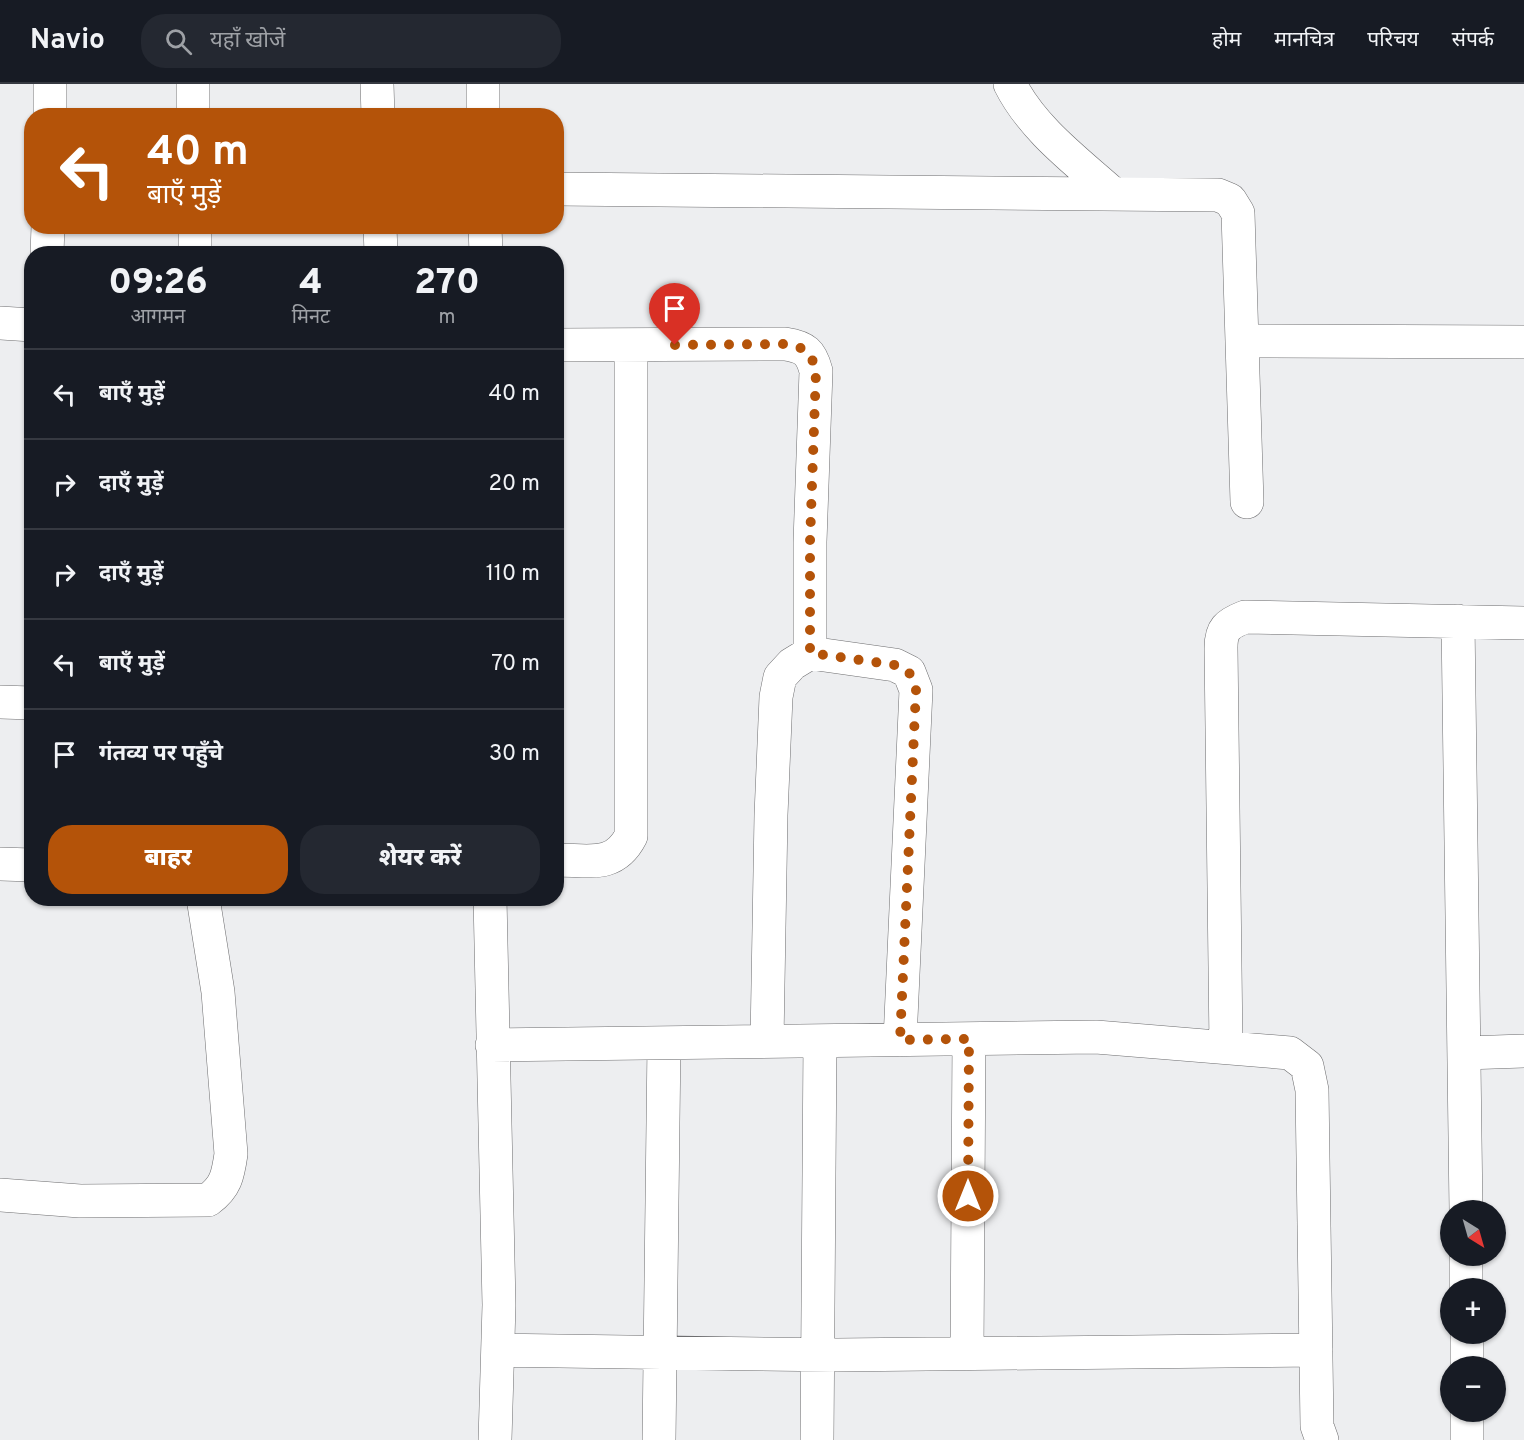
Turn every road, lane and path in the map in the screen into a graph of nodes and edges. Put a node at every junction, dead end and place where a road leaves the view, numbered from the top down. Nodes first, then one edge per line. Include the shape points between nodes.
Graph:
1 (50, 84) edge
2 (193, 84) edge
3 (377, 84) edge
4 (483, 84) edge
5 (1010, 84) edge
6 (50, 108) edge
7 (193, 108) edge
8 (378, 108) edge
9 (483, 108) edge
10 (564, 189) edge
11 (1111, 192) junction
12 (0, 323) edge
13 (24, 324) edge
14 (1242, 341) junction
15 (1524, 342) edge
16 (564, 345) edge
17 (631, 345) junction
18 (1247, 502) dead end
19 (1458, 621) junction
20 (1524, 623) edge
21 (810, 653) junction
22 (0, 702) edge
23 (24, 703) edge
24 (564, 860) edge
25 (0, 864) edge
26 (24, 865) edge
27 (203, 906) edge
28 (490, 906) edge
29 (969, 1039) junction
30 (900, 1040) junction
31 (767, 1041) junction
32 (820, 1041) junction
33 (664, 1043) junction
34 (492, 1045) junction
35 (1226, 1046) junction
36 (1524, 1051) edge
37 (1465, 1053) junction
38 (0, 1195) edge
39 (1466, 1200) edge
40 (498, 1350) junction
41 (1316, 1350) junction
42 (661, 1353) junction
43 (967, 1354) junction
44 (816, 1355) junction
45 (1467, 1422) edge
46 (495, 1440) edge
47 (659, 1440) edge
48 (817, 1440) edge
49 (1322, 1440) edge
50 (1467, 1440) edge

1 - 6 street
2 - 7 street
3 - 8 street
4 - 9 street
5 - 11 street via 1019,102 1058,144
10 - 11 street
11 - 14 street via 1201,193 1230,201 1238,213
12 - 13 street
14 - 15 street
14 - 18 street
16 - 17 street
17 - 21 street via 785,344 802,346 812,356 816,371
17 - 24 street via 631,836 624,850 611,860
19 - 20 street
19 - 35 street via 1245,617 1228,624 1221,634
19 - 37 street
21 - 30 street via 895,665 909,672 916,690
21 - 31 street via 780,676 776,697
22 - 23 street
25 - 26 street
27 - 38 street via 218,992 231,1154 228,1180 208,1200 80,1201
28 - 34 street
29 - 30 street
29 - 35 street via 1096,1037
29 - 43 street
30 - 32 street
31 - 32 street
31 - 33 street
32 - 44 street
33 - 34 street
33 - 42 street
34 - 40 street
35 - 41 street via 1290,1053 1307,1066 1312,1090
36 - 37 street
37 - 39 street
40 - 42 street
40 - 46 street
41 - 43 street
41 - 49 street via 1317,1426
42 - 44 street
42 - 47 street
43 - 44 street
44 - 48 street
45 - 50 street

